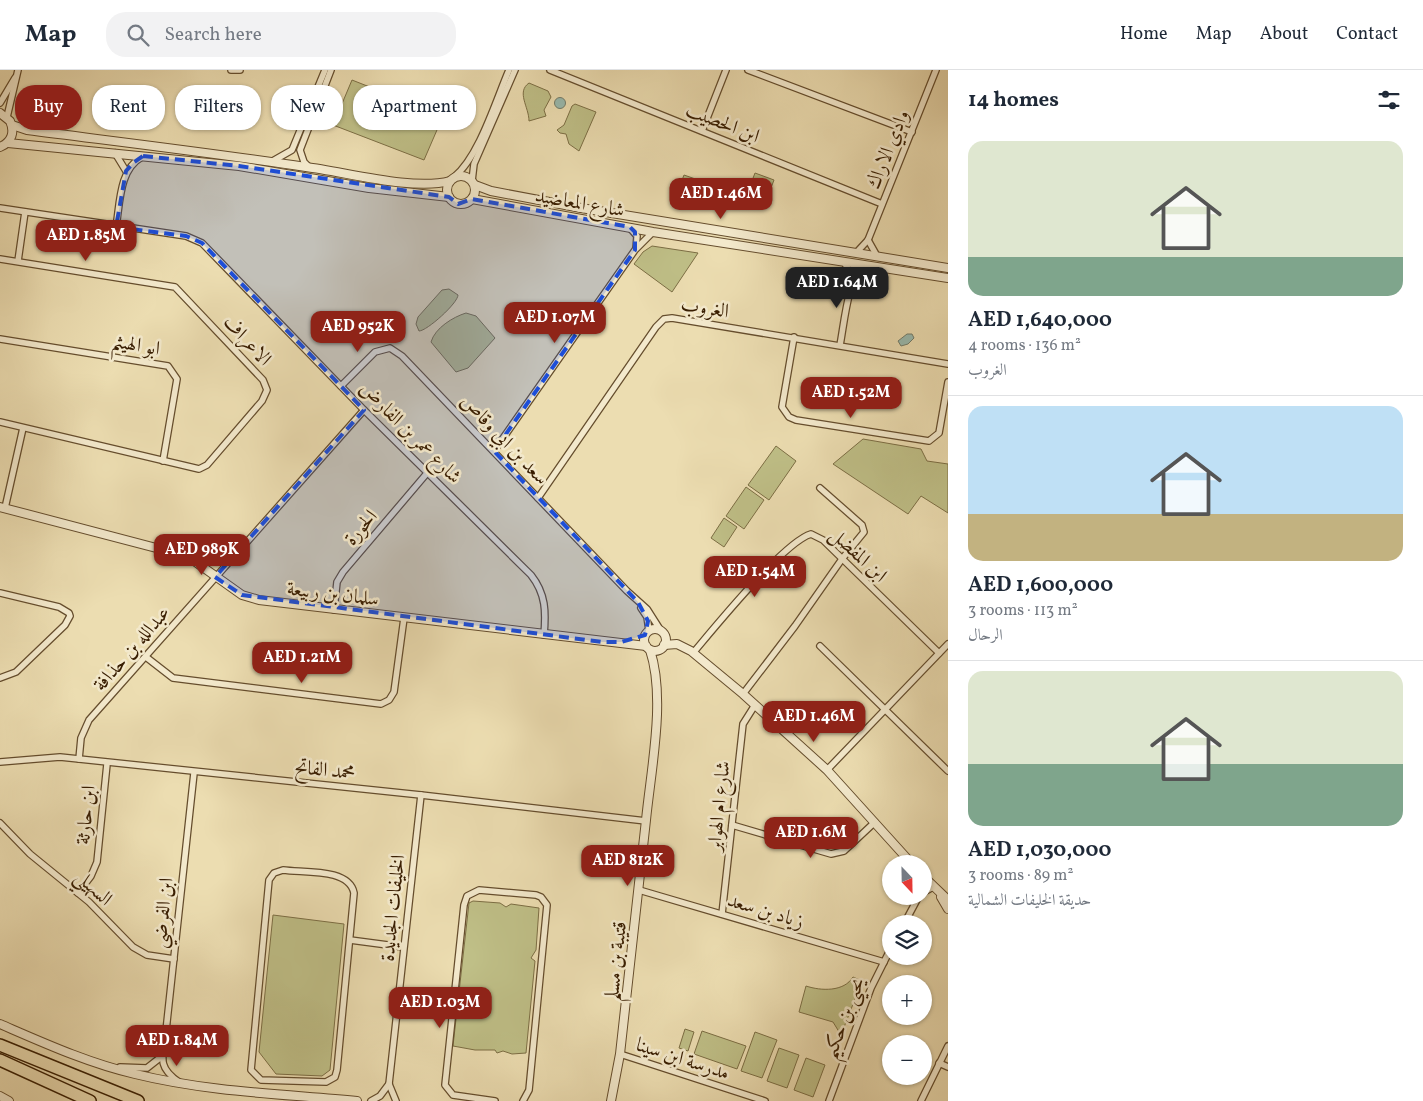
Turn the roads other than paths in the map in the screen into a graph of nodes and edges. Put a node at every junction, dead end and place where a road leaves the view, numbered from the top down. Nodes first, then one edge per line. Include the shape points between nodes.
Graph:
1 (231, 70) edge
2 (240, 70) edge
3 (325, 70) edge
4 (331, 70) edge
5 (509, 70) edge
6 (515, 70) edge
7 (550, 70) edge
8 (726, 70) edge
9 (748, 70) edge
10 (936, 70) edge
11 (17, 73) edge
12 (567, 73) edge
13 (0, 103) edge
14 (3, 115) edge
15 (12, 126) junction
16 (702, 131) junction
17 (912, 132) junction
18 (4, 145) edge
19 (115, 153) junction
20 (143, 156) junction
21 (270, 162) junction
22 (308, 167) junction
23 (126, 171) junction
24 (452, 179) junction
25 (473, 183) junction
26 (449, 197) junction
27 (472, 200) junction
28 (882, 204) junction
29 (0, 208) edge
30 (25, 212) junction
31 (116, 227) junction
32 (630, 228) junction
33 (653, 232) junction
34 (868, 240) junction
35 (635, 250) junction
36 (856, 253) junction
37 (877, 256) junction
38 (0, 259) edge
39 (18, 261) junction
40 (844, 262) junction
41 (866, 265) junction
42 (948, 268) edge
43 (948, 278) edge
44 (854, 279) junction
45 (794, 337) junction
46 (0, 339) edge
47 (840, 344) junction
48 (948, 364) edge
49 (948, 382) edge
50 (341, 386) junction
51 (364, 410) junction
52 (0, 422) edge
53 (23, 428) junction
54 (494, 451) junction
55 (163, 461) junction
56 (428, 472) junction
57 (820, 488) dead end
58 (538, 498) junction
59 (3, 508) edge
60 (842, 559) junction
61 (215, 577) junction
62 (0, 593) edge
63 (638, 602) junction
64 (334, 610) junction
65 (404, 618) junction
66 (661, 631) junction
67 (647, 633) junction
68 (544, 635) junction
69 (621, 642) junction
70 (948, 644) edge
71 (663, 646) junction
72 (820, 646) dead end
73 (648, 648) junction
74 (692, 652) junction
75 (939, 653) junction
76 (146, 657) junction
77 (656, 674) junction
78 (0, 678) edge
79 (743, 694) junction
80 (755, 705) junction
81 (886, 709) junction
82 (79, 759) junction
83 (0, 762) edge
84 (107, 764) junction
85 (947, 767) edge
86 (827, 770) junction
87 (194, 773) junction
88 (420, 795) junction
89 (646, 821) junction
90 (875, 822) junction
91 (0, 823) edge
92 (732, 825) junction
93 (904, 855) edge
94 (934, 887) edge
95 (639, 890) junction
96 (78, 893) junction
97 (940, 895) junction
98 (948, 900) edge
99 (948, 909) edge
100 (722, 914) junction
101 (350, 940) junction
102 (403, 947) junction
103 (174, 959) junction
104 (882, 961) edge
105 (883, 965) edge
106 (398, 999) junction
107 (453, 1004) junction
108 (0, 1024) edge
109 (0, 1045) edge
110 (948, 1046) edge
111 (620, 1054) junction
112 (161, 1057) junction
113 (0, 1060) edge
114 (939, 1063) junction
115 (107, 1066) junction
116 (948, 1067) edge
117 (184, 1084) junction
118 (389, 1084) junction
119 (0, 1096) edge
120 (9, 1101) edge
121 (90, 1101) edge
122 (138, 1101) edge
123 (357, 1101) edge
124 (371, 1101) edge
125 (396, 1101) edge
126 (495, 1101) edge
127 (523, 1101) edge
128 (611, 1101) edge
129 (765, 1101) edge
130 (829, 1101) edge
131 (921, 1101) edge

1 - 2 street
3 - 21 street via 292,150
4 - 22 street via 302,143 301,156
5 - 24 street via 473,153 464,169
6 - 25 street via 474,164
7 - 12 street, ابن الحصيب
8 - 16 street
9 - 17 street
10 - 17 street, وادي الاراك
11 - 13 street
11 - 14 street
12 - 16 street, ابن الحصيب
14 - 15 street
15 - 18 street via 12,135
15 - 21 street
16 - 28 street, ابن الحصيب
17 - 28 street, وادي الاراك
18 - 19 street
19 - 20 street
19 - 23 street
20 - 23 street
20 - 26 street via 240,166 369,188
21 - 22 street
22 - 24 street via 426,184
23 - 31 street
24 - 25 street via 464,176
24 - 26 street via 447,189
25 - 27 street via 475,193
25 - 36 street, شارع المعاضيد via 491,191 582,208
26 - 27 street via 458,204
27 - 32 street, شارع المعاضيد
28 - 34 street, وادي الاراك
29 - 30 street, شارع عمر بن الفارض
30 - 31 street, شارع عمر بن الفارض
30 - 39 street
31 - 50 street, شارع عمر بن الفارض via 186,236 202,243
32 - 33 street, شارع المعاضيد
32 - 35 street via 637,236
33 - 35 street
33 - 40 street, شارع المعاضيد
34 - 36 street, وادي الاراك
34 - 37 street
35 - 54 street
36 - 37 street, شارع المعاضيد
37 - 42 street, شارع المعاضيد
38 - 39 street, الاعراف
39 - 55 street, الاعراف via 175,288 263,380 267,387 265,397 202,468
40 - 41 street, شارع المعاضيد
40 - 44 street
41 - 43 street, شارع المعاضيد
41 - 44 street via 860,268
44 - 47 street
45 - 47 street, الغروب
45 - 49 street via 782,407 789,417 796,420 929,441 939,433
45 - 58 street, الغروب via 672,318 660,322
46 - 55 street, ابو الهيثم via 168,366 177,379
47 - 48 street, الغروب
50 - 51 street, شارع عمر بن الفارض
50 - 54 street, سعد بن ابي وقاص via 368,357 390,348 402,356
51 - 56 street, شارع عمر بن الفارض
51 - 61 street, عبدالله بن حذافة
52 - 53 street, الاعراف
53 - 55 street, الاعراف
53 - 59 street
54 - 58 street, سعد بن ابي وقاص
56 - 64 street, الحورة via 343,572 337,582
56 - 68 street, شارع عمر بن الفارض via 538,583 545,602
57 - 60 street via 864,528 863,534
58 - 63 street, سعد بن ابي وقاص
59 - 61 street, سلمان بن ربيعة via 175,552 190,558
60 - 74 street, ابن المفضل via 817,535 805,536 745,593
60 - 75 street, ابن المفضل
60 - 79 street
61 - 64 street, سلمان بن ربيعة via 251,598
61 - 76 street, عبدالله بن حذافة
62 - 78 street via 59,607 70,616 65,625 16,672
63 - 66 street, سعد بن ابي وقاص via 647,609
63 - 67 street via 647,617
64 - 65 street, سلمان بن ربيعة
65 - 68 street, سلمان بن ربيعة
65 - 76 street via 394,692 381,704 173,678
66 - 67 street via 655,629
66 - 71 street via 665,636
66 - 74 street
67 - 69 street, سلمان بن ربيعة
67 - 73 street
68 - 69 street, سلمان بن ربيعة
69 - 73 street, سلمان بن ربيعة
70 - 75 street
71 - 73 street
71 - 74 street via 677,644
71 - 77 street, قتيبة بن مسلم
72 - 81 street
73 - 77 street, قتيبة بن مسلم
74 - 79 street
75 - 81 street
76 - 82 street, عبدالله بن حذافة via 89,720 81,738
77 - 89 street, قتيبة بن مسلم via 657,708
79 - 80 street
80 - 86 street
80 - 92 street, شارع ام الهوابر via 743,724
81 - 85 street
81 - 86 street
82 - 83 street, محمد الفاتح via 60,757
82 - 84 street, محمد الفاتح
84 - 87 street, محمد الفاتح
84 - 96 street, ابن حارثة via 97,862
86 - 90 street
87 - 88 street, محمد الفاتح
87 - 103 street, ابن الفرضي
88 - 89 street, محمد الفاتح
88 - 102 street, الخليفات الجديدة
89 - 95 street, قتيبة بن مسلم
90 - 92 street via 844,851 831,854
90 - 93 street
91 - 96 street, السهيلي via 30,854
92 - 100 street, شارع ام الهوابر
94 - 97 street
95 - 100 street, زياد بن سعد
95 - 111 street, قتيبة بن مسلم
96 - 103 street, السهيلي via 133,947 147,955
97 - 98 street
97 - 99 street
100 - 104 street, زياد بن سعد
101 - 101 street via 354,893 346,878 283,870 271,876 252,1046 251,1070 256,1078 326,1082 335,1077
101 - 102 street
102 - 106 street, الخليفات الجديدة
103 - 112 street, ابن الفرضي
105 - 130 street, يحيى بن حكيم
106 - 107 street
106 - 118 street, الخليفات الجديدة
107 - 126 street via 446,1089 452,1095
107 - 127 street via 467,896 479,890 545,900 547,911 529,1090
108 - 115 street
109 - 122 highway
110 - 114 street
111 - 128 street, قتيبة بن مسلم
111 - 129 street, مدرسة ابن سينا
112 - 115 street via 147,1068
112 - 117 street via 169,1074
113 - 121 highway
114 - 116 street
114 - 131 street
115 - 117 street
117 - 123 street
118 - 124 street via 380,1096
118 - 125 street, الخليفات الجديدة
119 - 120 street

